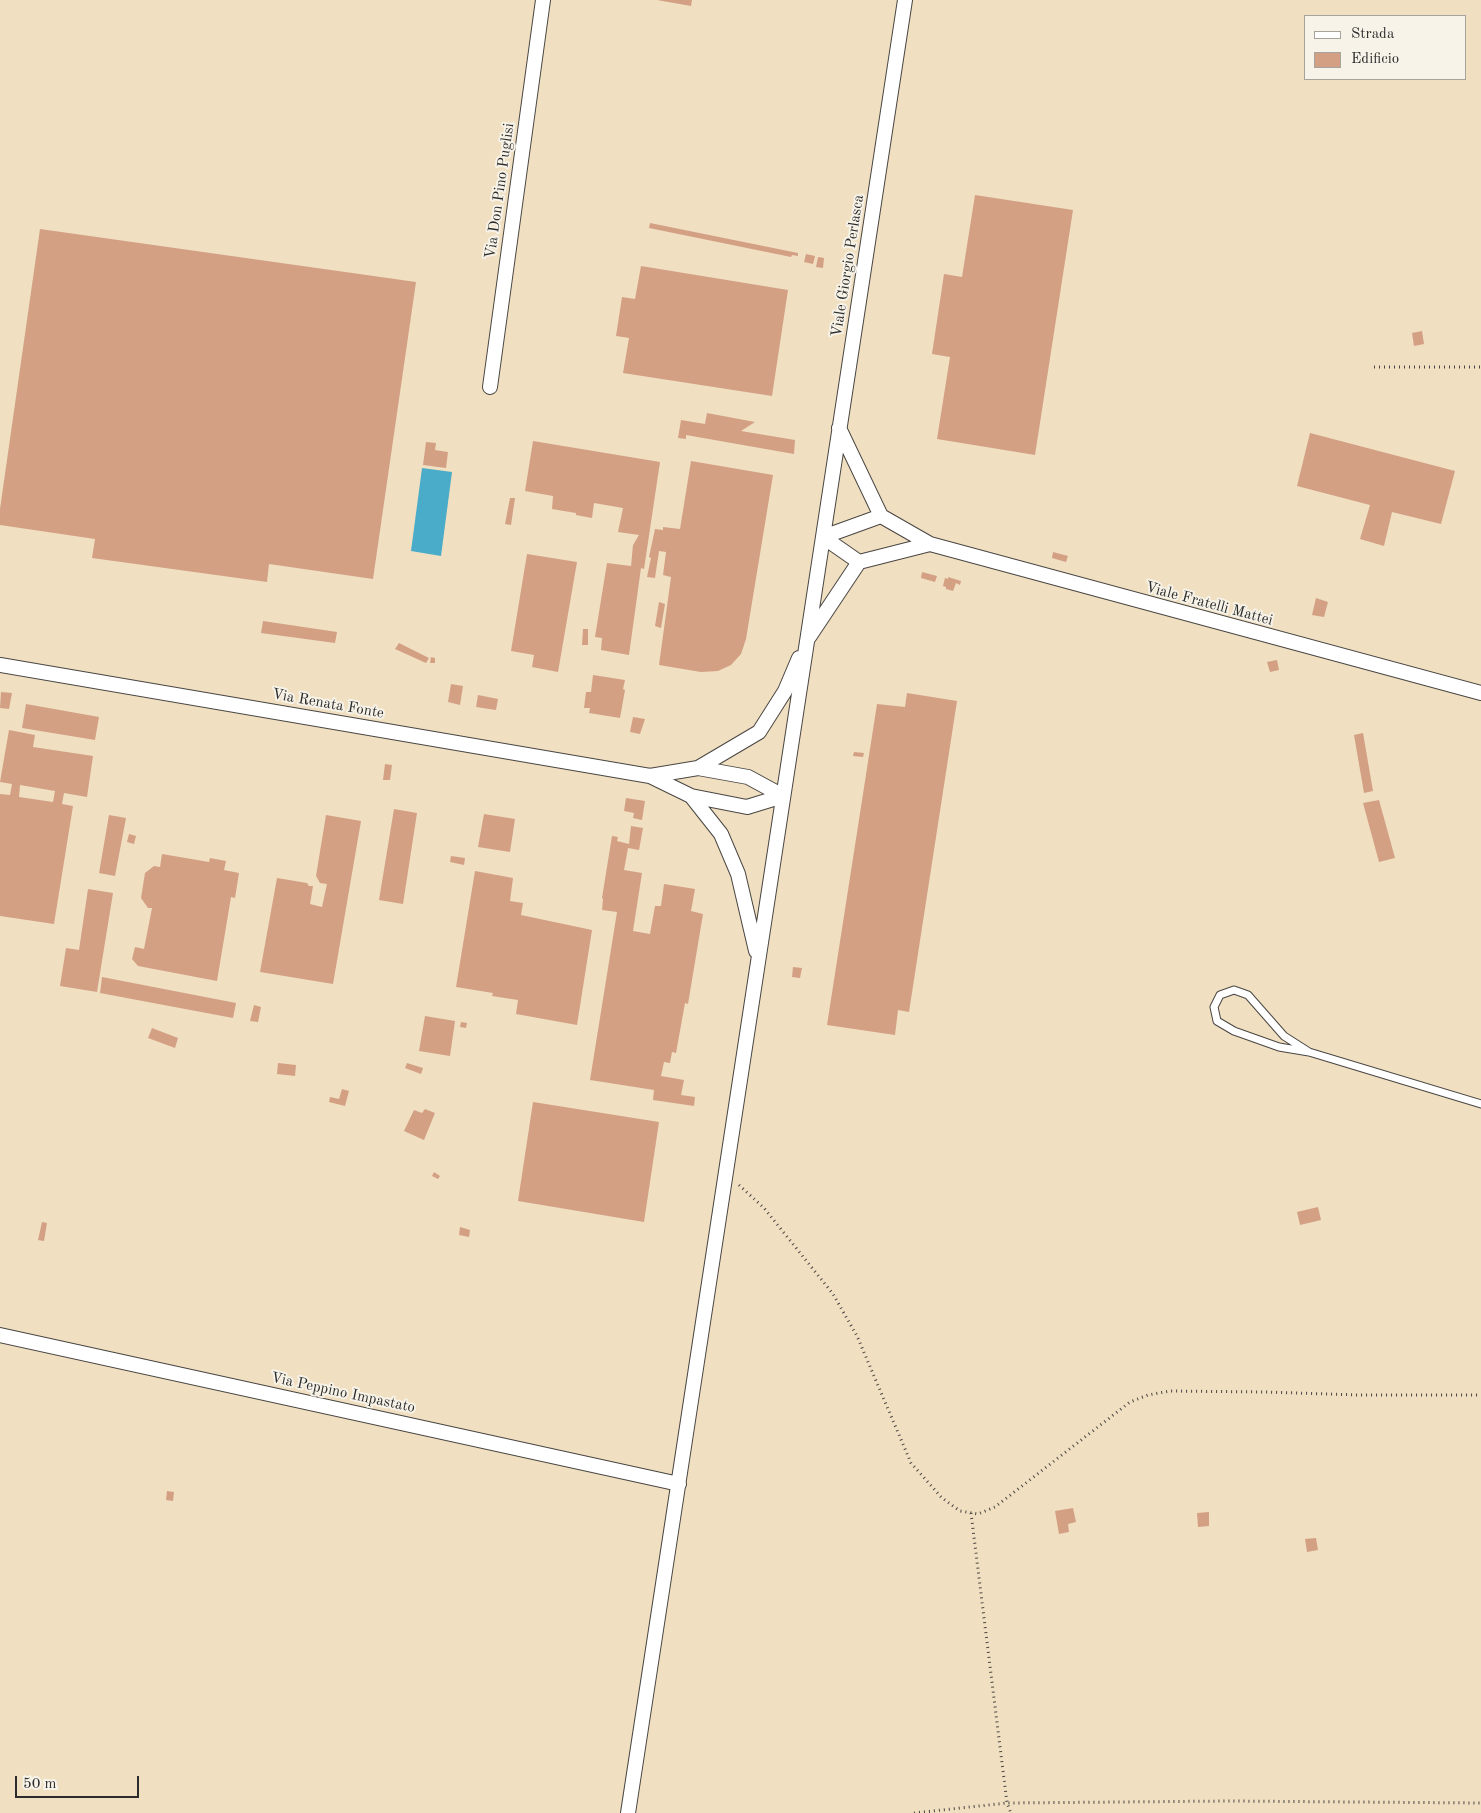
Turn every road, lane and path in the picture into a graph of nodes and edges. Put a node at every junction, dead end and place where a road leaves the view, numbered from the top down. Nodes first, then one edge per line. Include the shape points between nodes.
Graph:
1 (543, 0) edge
2 (904, 0) edge
3 (1481, 367) edge
4 (1374, 368) dead end
5 (490, 387) dead end
6 (839, 428) junction
7 (881, 516) junction
8 (823, 536) junction
9 (930, 544) junction
10 (859, 562) junction
11 (807, 641) junction
12 (0, 665) edge
13 (1481, 693) edge
14 (698, 768) junction
15 (650, 776) junction
16 (690, 796) junction
17 (783, 796) junction
18 (758, 959) junction
19 (1309, 1052) junction
20 (1481, 1104) edge
21 (726, 1172) junction
22 (0, 1334) edge
23 (1481, 1395) edge
24 (679, 1484) junction
25 (971, 1512) junction
26 (1007, 1803) junction
27 (1481, 1803) edge
28 (628, 1813) edge
29 (914, 1813) edge
30 (1011, 1813) edge

1 - 5 street, Via Don Pino Puglisi
2 - 6 street, Viale Giorgio Perlasca
3 - 4 path
6 - 7 street
6 - 8 street, Viale Giorgio Perlasca
7 - 8 street
7 - 9 street, Viale Fratelli Mattei
8 - 10 street
8 - 11 street, Viale Giorgio Perlasca
9 - 10 street, Viale Fratelli Mattei
9 - 13 street, Viale Fratelli Mattei
10 - 11 street
11 - 14 street, Via Renata Fonte via 784,691 759,732
11 - 17 street, Viale Giorgio Perlasca
12 - 15 street, Via Renata Fonte
14 - 15 street, Via Renata Fonte
14 - 17 street, Via Renata Fonte via 748,777
15 - 16 street, Via Renata Fonte
16 - 17 street, Via Renata Fonte via 746,807
16 - 18 street, Via Renata Fonte via 721,834 738,874
17 - 18 street, Viale Giorgio Perlasca
18 - 21 street, Viale Giorgio Perlasca
19 - 19 lane via 1284,1036 1248,995 1234,990 1220,996 1214,1006 1218,1021 1234,1031 1279,1047
19 - 20 lane
21 - 24 street, Viale Giorgio Perlasca
21 - 25 path via 764,1208 832,1294 857,1336 912,1463 942,1498 960,1511
22 - 24 street, Via Peppino Impastato
23 - 25 path via 1170,1391 1148,1395 1130,1402 995,1507 978,1514
24 - 28 street, Viale Giorgio Perlasca
25 - 26 path
26 - 27 path
26 - 29 path
26 - 30 path

